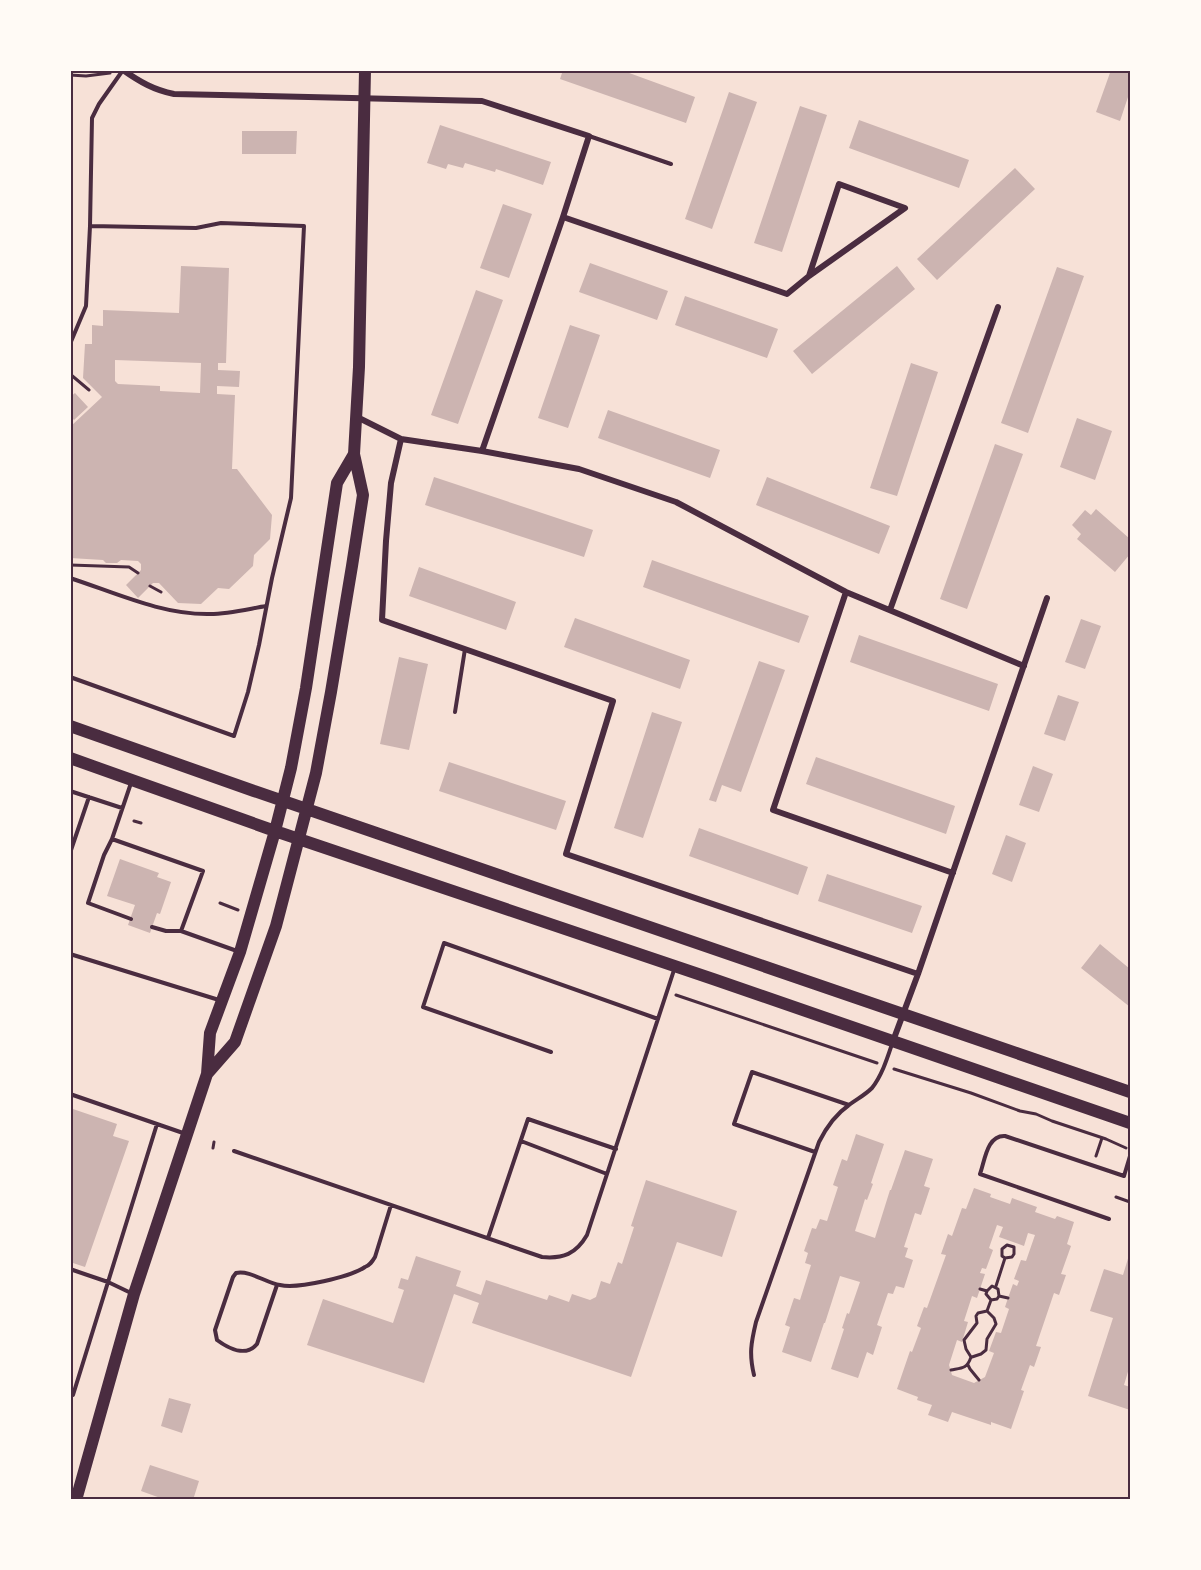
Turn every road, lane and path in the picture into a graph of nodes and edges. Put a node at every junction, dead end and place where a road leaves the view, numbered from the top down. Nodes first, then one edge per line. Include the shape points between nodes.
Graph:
1 (123, 70) edge
2 (365, 70) edge
3 (70, 75) edge
4 (365, 98) junction
5 (589, 136) junction
6 (671, 164) dead end
7 (563, 217) junction
8 (90, 226) junction
9 (809, 276) junction
10 (998, 307) dead end
11 (70, 344) edge
12 (70, 374) edge
13 (89, 390) dead end
14 (357, 417) junction
15 (401, 439) junction
16 (482, 451) junction
17 (354, 454) junction
18 (70, 565) edge
19 (138, 573) dead end
20 (70, 578) edge
21 (150, 586) dead end
22 (160, 592) dead end
23 (846, 592) junction
24 (1047, 598) dead end
25 (266, 606) junction
26 (890, 610) junction
27 (465, 650) junction
28 (1024, 666) junction
29 (70, 677) edge
30 (455, 712) dead end
31 (70, 726) edge
32 (70, 758) edge
33 (132, 780) junction
34 (70, 790) edge
35 (89, 797) junction
36 (282, 801) junction
37 (122, 808) junction
38 (307, 809) junction
39 (134, 821) dead end
40 (141, 823) dead end
41 (275, 831) junction
42 (112, 838) junction
43 (299, 840) junction
44 (70, 853) edge
45 (953, 873) junction
46 (220, 903) dead end
47 (239, 910) dead end
48 (130, 919) dead end
49 (152, 927) dead end
50 (181, 932) junction
51 (240, 952) junction
52 (70, 954) edge
53 (675, 966) junction
54 (918, 974) junction
55 (676, 994) dead end
56 (223, 1001) junction
57 (904, 1013) junction
58 (658, 1019) junction
59 (893, 1041) junction
60 (551, 1052) dead end
61 (869, 1060) dead end
62 (896, 1070) dead end
63 (207, 1074) junction
64 (1131, 1092) edge
65 (70, 1094) edge
66 (849, 1105) junction
67 (1131, 1123) edge
68 (157, 1124) junction
69 (187, 1134) junction
70 (1102, 1138) junction
71 (521, 1141) junction
72 (214, 1142) dead end
73 (1118, 1146) dead end
74 (213, 1148) dead end
75 (615, 1149) junction
76 (234, 1151) dead end
77 (815, 1152) junction
78 (1096, 1156) dead end
79 (1131, 1156) edge
80 (608, 1174) junction
81 (1116, 1197) dead end
82 (1131, 1202) edge
83 (391, 1205) junction
84 (1109, 1219) dead end
85 (488, 1238) junction
86 (1005, 1258) junction
87 (70, 1269) edge
88 (108, 1282) junction
89 (277, 1285) junction
90 (996, 1287) junction
91 (980, 1289) dead end
92 (987, 1291) junction
93 (134, 1294) junction
94 (999, 1296) junction
95 (1008, 1298) dead end
96 (990, 1300) junction
97 (987, 1311) junction
98 (971, 1357) junction
99 (968, 1365) junction
100 (951, 1370) dead end
101 (754, 1375) dead end
102 (979, 1380) dead end
103 (73, 1395) dead end
104 (76, 1500) edge

1 - 3 path
1 - 4 street via 146,86 174,94
1 - 8 lane via 92,118
2 - 4 main road
4 - 5 street via 482,101
4 - 14 main road
5 - 6 lane
5 - 7 street
7 - 9 street via 787,294
7 - 16 street
8 - 11 lane via 86,306
8 - 25 lane via 304,226 291,498
9 - 9 street via 839,184 905,208 847,249
10 - 26 street
12 - 13 path
14 - 15 street
14 - 17 main road
15 - 16 street
15 - 27 street via 391,483 382,620
16 - 23 street via 579,469 676,502
17 - 36 main road via 336,483 306,688
17 - 38 main road via 363,495 331,692
18 - 19 path via 129,567
20 - 25 lane via 188,613 213,614
21 - 22 path
23 - 26 street
23 - 45 street via 773,810
24 - 28 street
25 - 29 lane via 234,736
26 - 28 street
27 - 30 lane
27 - 54 street via 613,701 566,854
28 - 45 street
31 - 36 main road
32 - 33 main road
33 - 37 lane
33 - 41 main road
34 - 35 lane
35 - 37 lane
35 - 44 lane
36 - 38 main road
36 - 41 main road
37 - 42 lane
38 - 43 main road
38 - 57 main road
39 - 40 path
41 - 43 main road
41 - 51 main road
42 - 48 lane via 88,903
42 - 50 lane via 203,871
43 - 53 main road
43 - 63 main road via 276,926 235,1042
45 - 54 street
46 - 47 path
49 - 50 lane
50 - 51 lane
51 - 56 main road
52 - 56 lane
53 - 58 lane
53 - 59 main road
54 - 57 street
55 - 61 path
56 - 63 main road via 210,1033
57 - 59 street
57 - 64 main road
58 - 60 lane via 444,943 423,1007
58 - 75 lane
59 - 66 lane via 876,1082
59 - 67 main road
62 - 70 path
63 - 69 main road
65 - 68 lane
66 - 77 lane via 829,1125
66 - 77 lane via 752,1072 734,1124
68 - 69 lane
68 - 88 lane
69 - 93 main road
70 - 73 path
70 - 78 path
71 - 75 lane via 528,1119
71 - 80 lane
71 - 85 lane
72 - 74 path
75 - 80 lane
76 - 83 lane
77 - 101 lane via 756,1322 750,1358
79 - 84 lane via 1124,1176 1005,1136 991,1142 980,1174
80 - 85 lane via 587,1235 572,1252 542,1257
81 - 82 path
83 - 85 lane
83 - 89 lane via 375,1257 366,1267 308,1285
86 - 86 path via 1002,1249 1011,1243 1014,1254
86 - 90 path
87 - 88 lane
88 - 93 lane
88 - 103 lane
89 - 89 lane via 236,1273 215,1330 217,1340 231,1348 253,1348
90 - 92 path
90 - 94 path
91 - 92 path
92 - 96 path
93 - 104 main road
94 - 95 path
94 - 96 path
96 - 97 path
97 - 98 path via 978,1313 975,1326 964,1340
97 - 98 path via 996,1324 987,1339 986,1350
98 - 99 path
99 - 100 path
99 - 102 path

